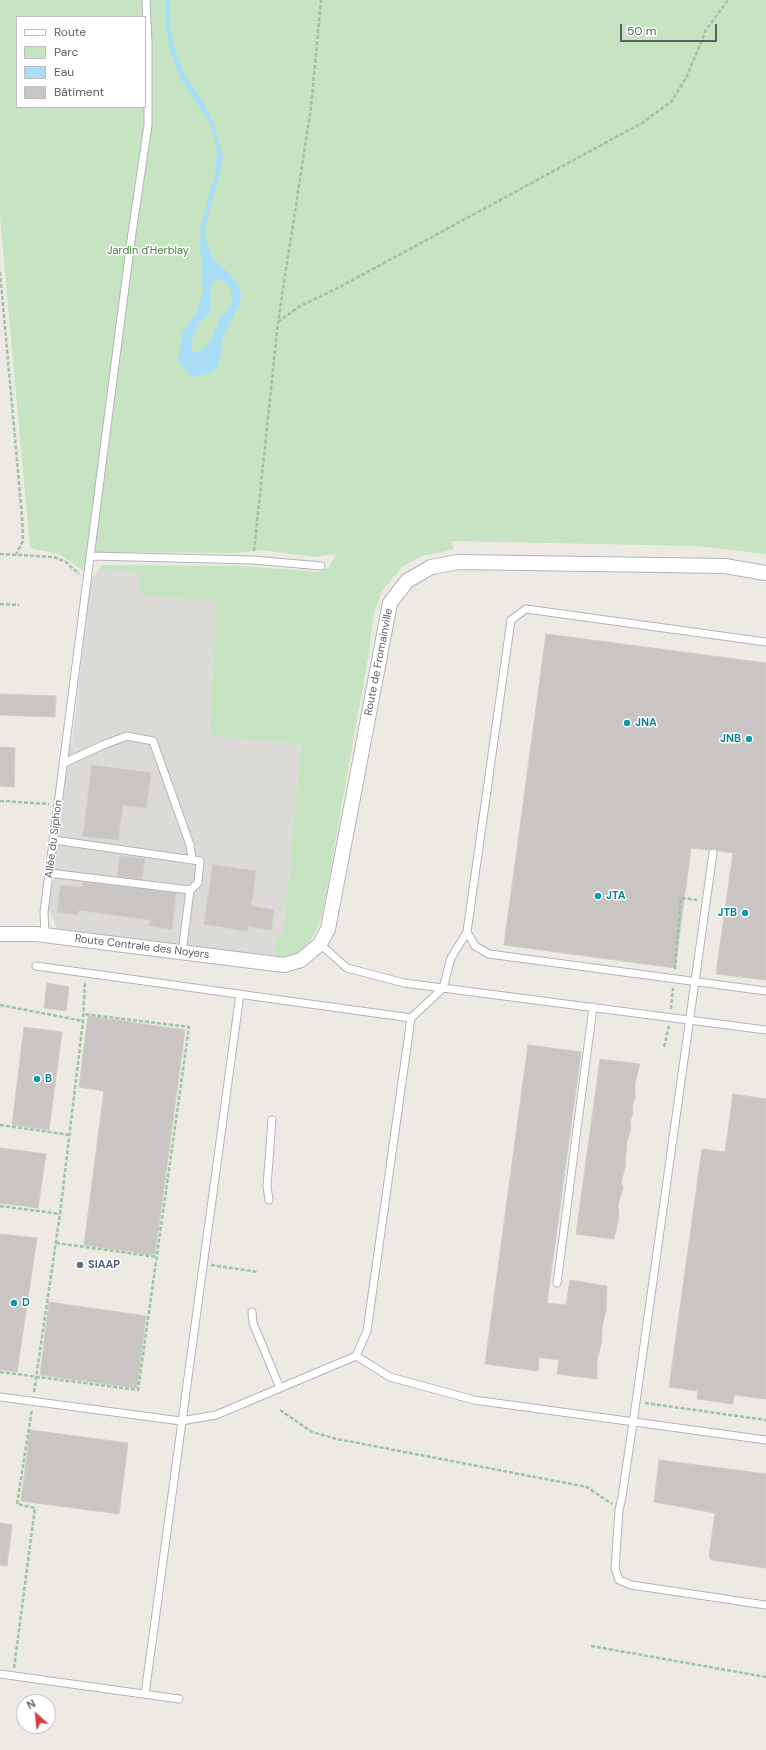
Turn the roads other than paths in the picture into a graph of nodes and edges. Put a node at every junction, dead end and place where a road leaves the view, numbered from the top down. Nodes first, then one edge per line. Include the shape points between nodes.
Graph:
1 (146, 0) edge
2 (91, 556) junction
3 (321, 566) dead end
4 (766, 574) edge
5 (766, 642) edge
6 (64, 763) junction
7 (54, 840) junction
8 (713, 853) dead end
9 (192, 860) junction
10 (50, 873) junction
11 (190, 890) junction
12 (467, 932) junction
13 (0, 934) edge
14 (45, 935) junction
15 (320, 944) junction
16 (182, 952) junction
17 (284, 965) joint
18 (36, 966) dead end
19 (695, 981) junction
20 (443, 988) junction
21 (766, 991) edge
22 (240, 994) junction
23 (593, 1007) junction
24 (411, 1018) junction
25 (689, 1020) junction
26 (766, 1030) edge
27 (272, 1120) dead end
28 (269, 1200) dead end
29 (557, 1283) dead end
30 (252, 1312) dead end
31 (356, 1356) junction
32 (280, 1388) junction
33 (0, 1397) edge
34 (181, 1421) junction
35 (633, 1421) junction
36 (766, 1440) edge
37 (766, 1605) edge
38 (0, 1674) edge
39 (145, 1694) junction
40 (179, 1699) dead end

1 - 2 lane, Allée du Siphon via 148,125
2 - 3 lane via 253,560
2 - 6 lane, Allée du Siphon
4 - 15 street, Route de Fromainville via 725,566 458,562 431,567 407,581 390,603 328,929
5 - 12 lane via 526,608 511,620
6 - 7 lane, Allée du Siphon
6 - 9 lane via 103,744 127,736 153,741 190,845
7 - 9 lane
7 - 10 lane, Allée du Siphon
8 - 19 lane
9 - 11 lane via 200,861 198,883
10 - 11 lane
10 - 14 lane, Allée du Siphon via 44,912
11 - 16 lane
12 - 19 lane via 475,946 489,954
12 - 20 lane via 451,958
13 - 14 street, Route Centrale des Noyers
14 - 16 street, Route Centrale des Noyers
15 - 17 street, Route de Fromainville via 301,960
15 - 20 lane via 347,968 404,983
16 - 17 street, Route Centrale des Noyers
18 - 22 lane
19 - 21 lane
19 - 25 lane
20 - 23 lane
20 - 24 lane
22 - 24 lane
22 - 34 lane
23 - 25 lane
23 - 29 lane
24 - 31 lane via 367,1331
25 - 26 lane
25 - 35 lane
27 - 28 lane via 267,1186
30 - 32 lane via 252,1323
31 - 32 lane
31 - 35 lane via 390,1377 474,1400
32 - 34 lane via 216,1415
33 - 34 lane
34 - 39 lane
35 - 36 lane
35 - 37 lane via 619,1510 615,1568 619,1580 631,1585
38 - 39 lane
39 - 40 lane

